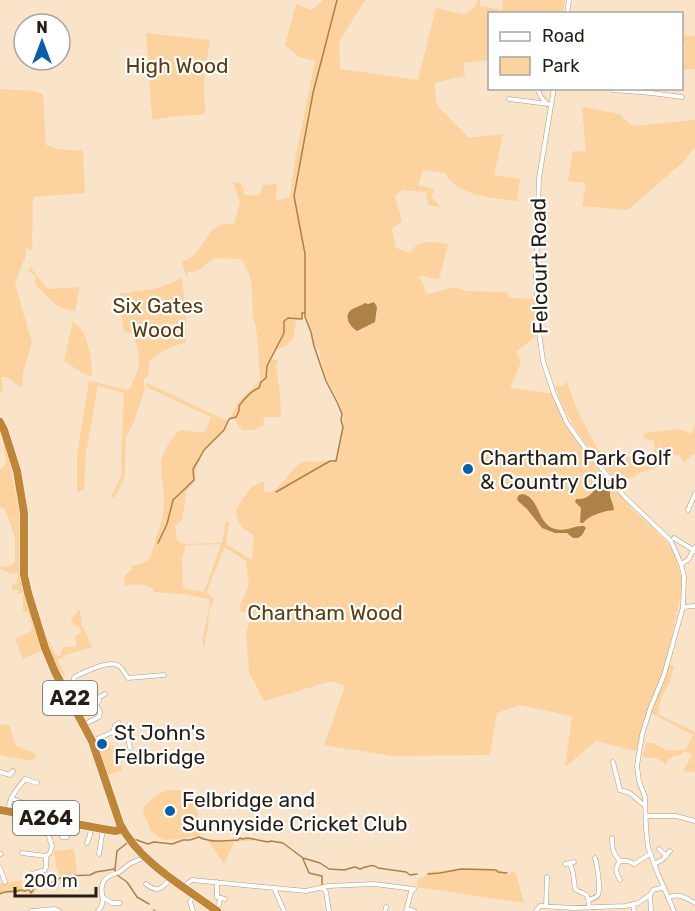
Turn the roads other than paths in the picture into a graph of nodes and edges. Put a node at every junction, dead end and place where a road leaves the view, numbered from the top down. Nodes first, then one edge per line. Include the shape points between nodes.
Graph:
1 (538, 90) edge
2 (553, 90) edge
3 (614, 90) edge
4 (682, 97) dead end
5 (509, 99) dead end
6 (549, 104) junction
7 (0, 422) edge
8 (695, 494) edge
9 (688, 510) dead end
10 (674, 538) dead end
11 (694, 550) edge
12 (681, 564) junction
13 (695, 606) edge
14 (683, 607) junction
15 (164, 675) dead end
16 (68, 694) junction
17 (105, 694) dead end
18 (119, 723) dead end
19 (84, 725) junction
20 (113, 732) junction
21 (92, 741) junction
22 (130, 748) dead end
23 (613, 762) dead end
24 (2, 771) edge
25 (13, 771) dead end
26 (37, 783) dead end
27 (11, 798) junction
28 (26, 804) dead end
29 (646, 807) junction
30 (4, 811) edge
31 (646, 816) junction
32 (50, 819) junction
33 (60, 821) junction
34 (695, 821) edge
35 (91, 827) junction
36 (103, 829) junction
37 (123, 829) junction
38 (67, 837) dead end
39 (612, 838) dead end
40 (87, 843) dead end
41 (659, 849) dead end
42 (670, 851) dead end
43 (22, 853) dead end
44 (99, 854) dead end
45 (651, 854) junction
46 (46, 856) junction
47 (144, 856) junction
48 (666, 856) junction
49 (595, 858) dead end
50 (620, 861) junction
51 (570, 863) dead end
52 (654, 864) junction
53 (0, 868) edge
54 (29, 875) dead end
55 (170, 877) junction
56 (548, 877) dead end
57 (620, 880) dead end
58 (5, 882) dead end
59 (217, 882) junction
60 (146, 884) dead end
61 (184, 887) junction
62 (664, 887) junction
63 (274, 888) junction
64 (323, 888) junction
65 (193, 894) junction
66 (650, 895) junction
67 (103, 897) junction
68 (668, 898) junction
69 (589, 900) junction
70 (120, 903) dead end
71 (695, 903) edge
72 (633, 904) junction
73 (546, 906) junction
74 (218, 908) edge
75 (589, 908) junction
76 (537, 909) edge
77 (193, 910) edge
78 (407, 910) edge
79 (31, 911) edge
80 (59, 911) edge
81 (98, 911) edge
82 (284, 911) edge
83 (329, 911) edge
84 (414, 911) edge
85 (634, 911) edge
86 (651, 911) edge
87 (674, 911) edge

1 - 6 street
2 - 6 street, Felcourt Road
3 - 4 street
5 - 6 street
6 - 12 street, Felcourt Road via 539,178 536,252 543,361 560,409 576,435 624,496 671,541
7 - 16 highway, A22 via 17,471 24,513 24,575 28,593 45,648
8 - 9 street
10 - 11 street
11 - 12 street
12 - 14 street, Felcourt Road
13 - 14 street
14 - 29 street, Felcourt Road via 642,735 638,774
15 - 16 street via 128,678 118,666 98,666 76,676
16 - 19 highway, A22
17 - 19 street via 96,705 99,717
18 - 20 street
19 - 21 highway, A22
20 - 21 street
20 - 22 street via 125,733
21 - 37 highway, A22
23 - 29 street via 620,790
24 - 25 street via 10,775
26 - 27 street via 25,779
27 - 28 street
27 - 30 street
29 - 31 street, Felcourt Road
30 - 32 highway, A264
31 - 34 street via 676,816
31 - 45 street, Felcourt Road
32 - 33 highway, A264
32 - 46 street via 52,850
33 - 35 highway, A264
33 - 38 street via 62,837
35 - 36 highway, A264
35 - 40 street
36 - 37 highway, A264
36 - 44 street
37 - 47 highway, A22
39 - 50 street via 614,856
41 - 48 street
42 - 48 street
43 - 46 street
45 - 50 street via 634,864
45 - 52 street, Felcourt Road
46 - 54 street via 46,872
47 - 55 highway, A22
47 - 67 street via 105,879
48 - 52 street
49 - 69 street via 598,893
50 - 57 street via 616,872
51 - 69 street via 575,889
52 - 62 street, Felcourt Road
53 - 58 street
55 - 60 street via 156,889
55 - 61 highway, A22
56 - 73 street
59 - 61 street via 192,880
59 - 63 street
59 - 74 street via 216,895 223,898
61 - 65 highway, A22
62 - 66 street
62 - 68 street, Felcourt Road
63 - 64 street
63 - 82 street
64 - 78 street via 374,884 414,889
64 - 83 street
65 - 74 highway, A22
65 - 77 street
66 - 72 street
66 - 86 street
67 - 70 street
67 - 81 street
68 - 71 street via 678,895
68 - 87 street, Felcourt Road
69 - 75 street
72 - 75 street
72 - 85 street
73 - 75 street
73 - 76 street
78 - 84 street
79 - 80 street

